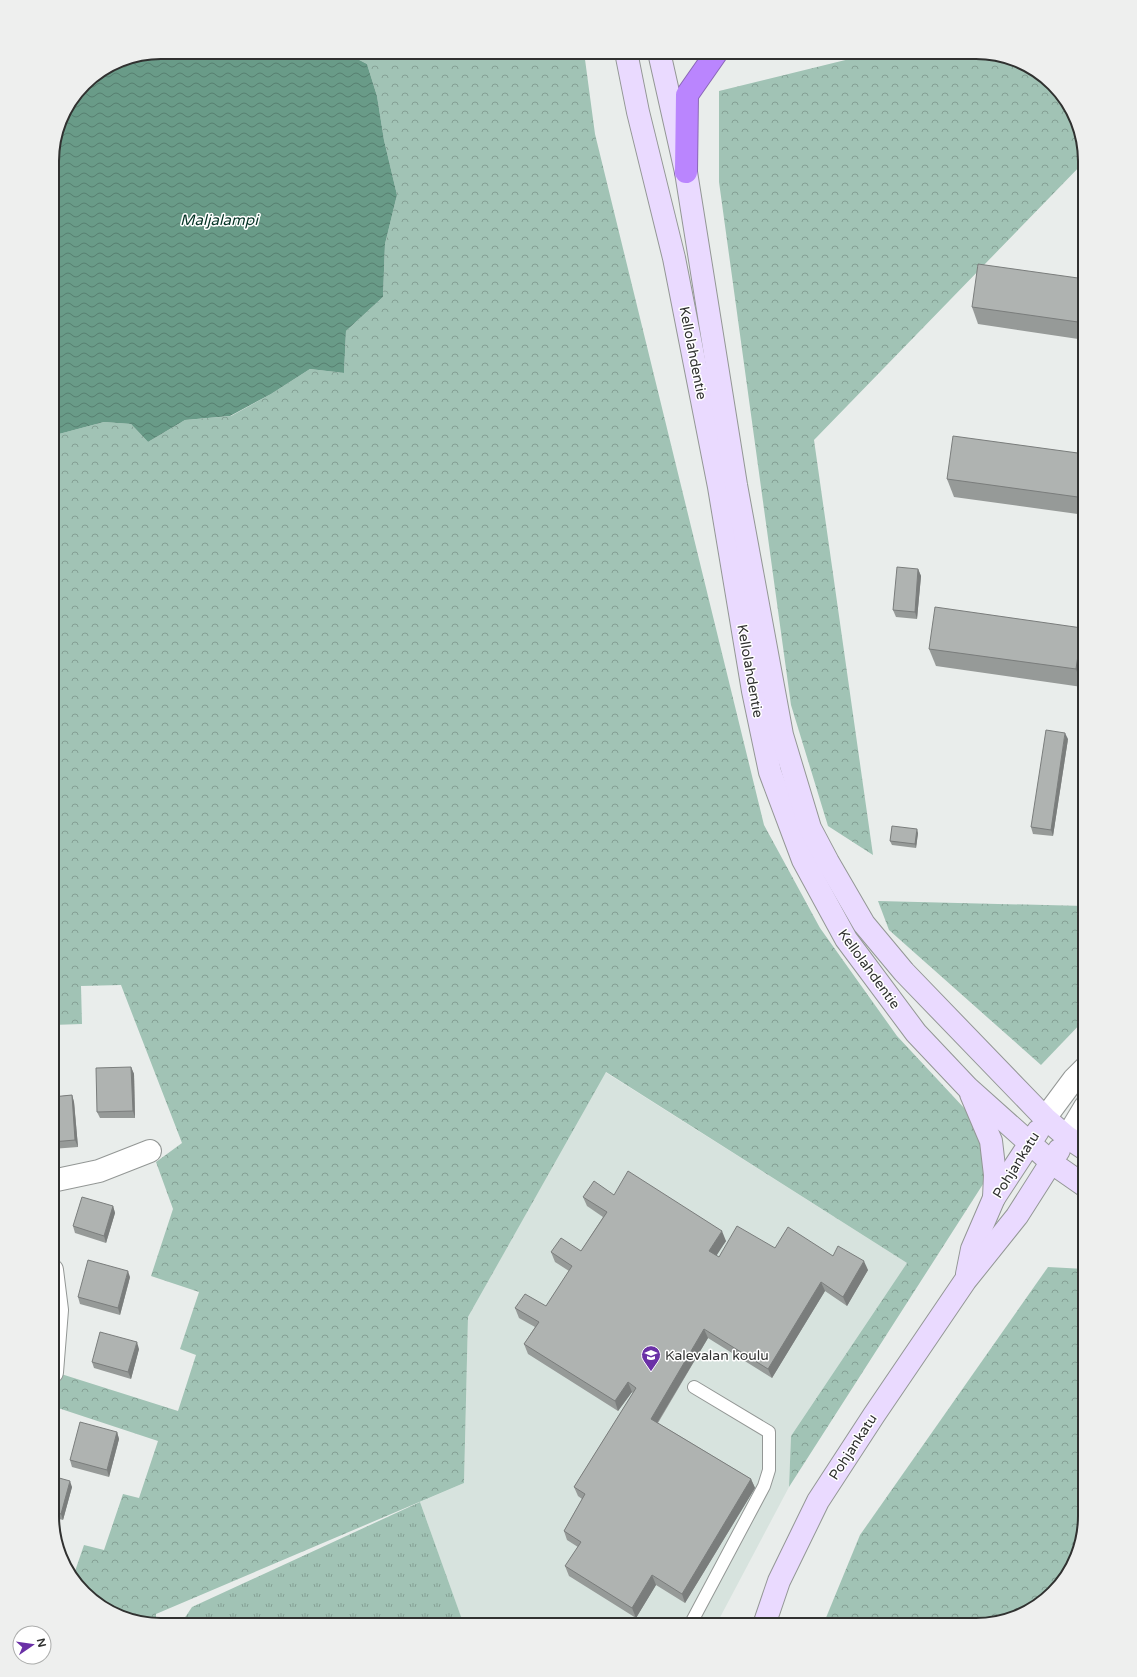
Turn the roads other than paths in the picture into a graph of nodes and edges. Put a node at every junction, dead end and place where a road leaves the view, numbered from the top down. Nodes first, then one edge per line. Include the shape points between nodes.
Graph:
1 (627, 59) edge
2 (661, 59) edge
3 (712, 59) edge
4 (686, 172) junction
5 (1078, 1075) edge
6 (968, 1088) junction
7 (1045, 1118) junction
8 (1078, 1119) edge
9 (1067, 1137) junction
10 (1030, 1143) junction
11 (1078, 1144) edge
12 (150, 1151) dead end
13 (1052, 1163) junction
14 (59, 1180) edge
15 (1078, 1181) edge
16 (994, 1198) junction
17 (965, 1281) junction
18 (694, 1387) dead end
19 (694, 1618) edge
20 (766, 1618) edge

1 - 6 main road, Kellolahdentie via 674,258 719,487 753,691 770,772 803,860 846,939 916,1033
2 - 4 main road, Kellolahdentie
3 - 4 highway via 687,95
4 - 7 main road, Kellolahdentie via 736,485 782,735 810,828 864,924 904,972
5 - 7 street
6 - 10 main road, Kellolahdentie
6 - 16 main road via 991,1141 995,1175
7 - 9 main road, Kellolahdentie
7 - 10 main road, Pohjankatu
8 - 9 street
9 - 11 main road, Kellolahdentie
9 - 13 main road, Pohjankatu
10 - 13 main road, Kellolahdentie
10 - 16 main road, Pohjankatu
12 - 14 street via 99,1171
13 - 15 main road, Kellolahdentie
13 - 17 main road, Pohjankatu via 1017,1216
16 - 17 main road, Pohjankatu via 972,1249
17 - 20 main road, Pohjankatu via 818,1501 779,1581
18 - 19 lane via 769,1432 769,1470 764,1486

